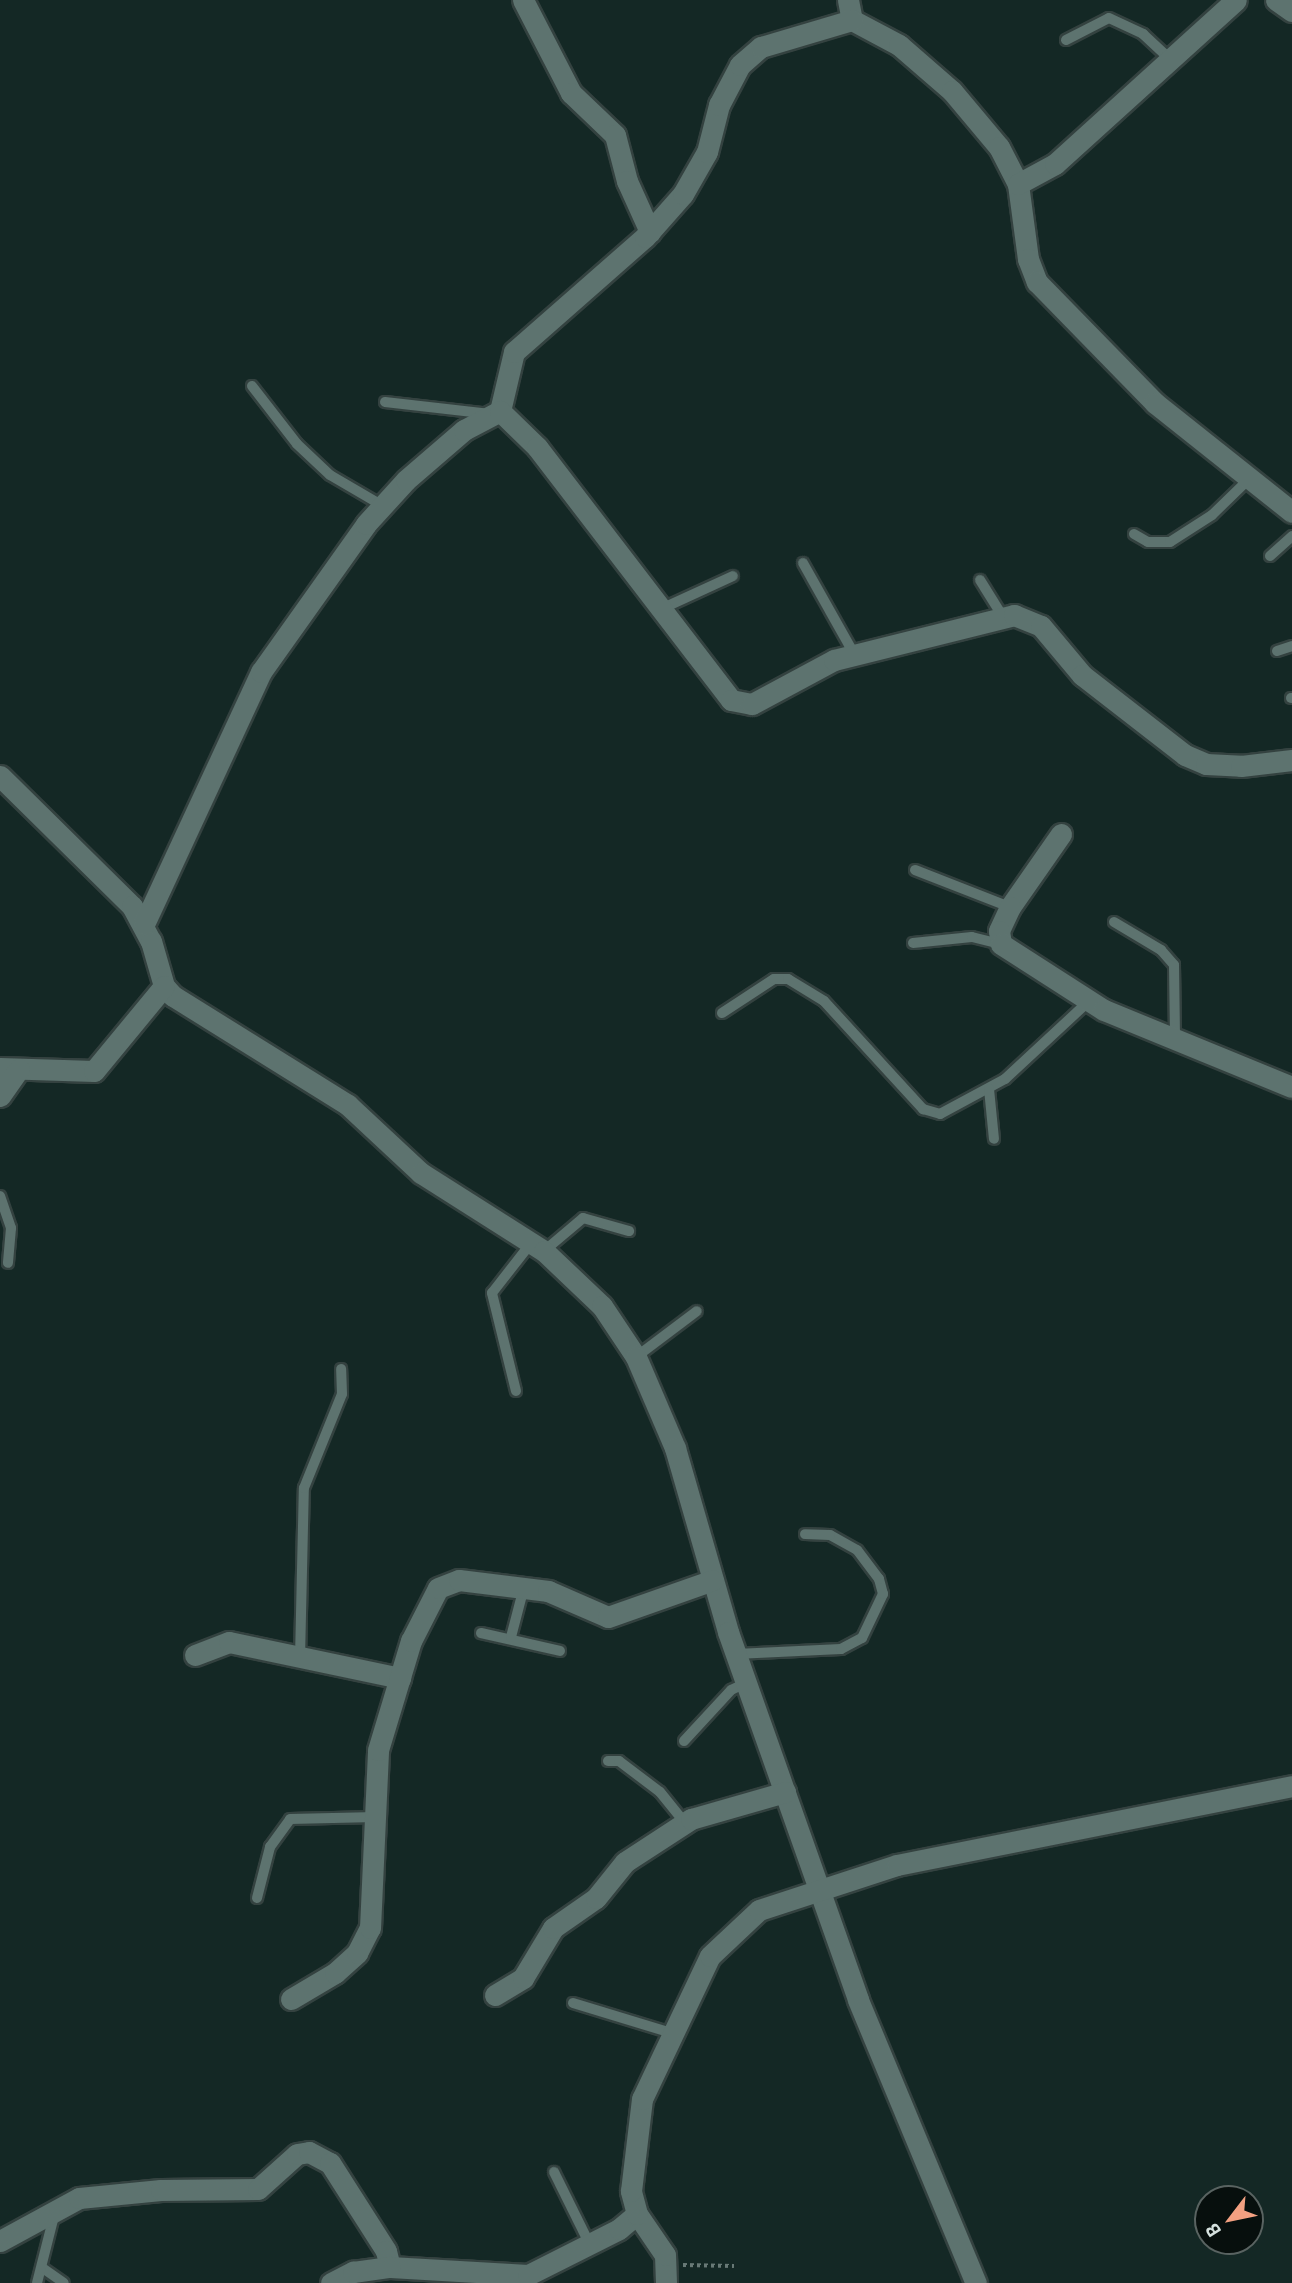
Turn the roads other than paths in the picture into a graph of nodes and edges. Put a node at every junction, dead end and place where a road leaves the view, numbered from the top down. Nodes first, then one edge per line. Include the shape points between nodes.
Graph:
1 (523, 0) edge
2 (1236, 0) edge
3 (1276, 0) edge
4 (850, 10) edge
5 (1292, 11) edge
6 (1066, 40) dead end
7 (1172, 61) junction
8 (1018, 184) junction
9 (650, 232) junction
10 (252, 386) dead end
11 (384, 402) dead end
12 (495, 412) junction
13 (1249, 479) junction
14 (383, 506) junction
15 (1292, 512) edge
16 (1134, 534) dead end
17 (1292, 536) edge
18 (1270, 556) dead end
19 (803, 563) dead end
20 (733, 576) dead end
21 (980, 580) dead end
22 (661, 610) junction
23 (1003, 617) junction
24 (1292, 646) edge
25 (1277, 650) dead end
26 (854, 654) junction
27 (1292, 760) edge
28 (0, 776) edge
29 (1061, 834) dead end
30 (915, 870) dead end
31 (1010, 907) junction
32 (1114, 922) dead end
33 (144, 924) junction
34 (913, 943) dead end
35 (1001, 944) junction
36 (164, 986) junction
37 (1089, 1000) junction
38 (722, 1013) dead end
39 (1175, 1039) junction
40 (9, 1069) edge
41 (1292, 1087) edge
42 (989, 1089) junction
43 (0, 1096) edge
44 (994, 1139) dead end
45 (0, 1196) edge
46 (629, 1231) dead end
47 (538, 1247) junction
48 (8, 1263) dead end
49 (697, 1311) dead end
50 (636, 1357) junction
51 (341, 1369) dead end
52 (516, 1391) dead end
53 (805, 1534) dead end
54 (713, 1580) junction
55 (524, 1587) junction
56 (481, 1633) dead end
57 (511, 1637) junction
58 (560, 1651) dead end
59 (736, 1654) junction
60 (195, 1655) dead end
61 (300, 1658) junction
62 (400, 1678) junction
63 (746, 1683) junction
64 (684, 1741) dead end
65 (608, 1761) dead end
66 (1292, 1786) edge
67 (785, 1792) junction
68 (376, 1817) junction
69 (685, 1823) junction
70 (818, 1890) junction
71 (257, 1898) dead end
72 (495, 1995) dead end
73 (291, 1999) dead end
74 (573, 2003) dead end
75 (672, 2033) junction
76 (554, 2172) dead end
77 (55, 2209) junction
78 (637, 2214) junction
79 (0, 2241) edge
80 (590, 2245) junction
81 (390, 2267) junction
82 (44, 2269) junction
83 (666, 2274) edge
84 (37, 2283) edge
85 (64, 2283) edge
86 (331, 2283) edge
87 (976, 2283) edge

1 - 9 street via 571,93 615,135 627,181
2 - 7 street
3 - 5 street
4 - 8 street via 951,91 999,147
4 - 9 street via 761,47 740,65 719,105 707,152 683,194
6 - 7 lane via 1109,18 1143,34
7 - 8 street via 1055,164
8 - 13 street via 1028,259 1037,282 1155,403
9 - 12 street via 514,352
10 - 14 lane via 297,444 330,475
11 - 12 lane
12 - 14 street via 426,463
12 - 22 street via 537,447
13 - 15 street
13 - 16 lane via 1212,515 1170,542 1148,542
14 - 33 street via 261,672
17 - 18 lane
19 - 26 lane
20 - 22 lane
21 - 23 lane
22 - 26 street via 717,686 741,704
23 - 26 street
23 - 27 street via 1028,618 1041,626 1082,675 1185,755 1230,765
24 - 25 lane
28 - 33 street via 132,906
29 - 31 street
30 - 31 lane
31 - 35 street via 999,931
32 - 39 lane via 1161,950 1174,965
33 - 36 street
34 - 35 lane via 972,937
35 - 37 street
36 - 40 street via 94,1071
36 - 47 street via 348,1105 421,1173
37 - 39 street
37 - 42 lane
38 - 42 lane via 774,979 788,979 852,1027 923,1109 952,1111
39 - 41 street
40 - 43 street
42 - 44 lane
45 - 48 lane via 11,1228
46 - 47 lane via 583,1218
47 - 50 street via 602,1306
47 - 52 lane via 492,1293
49 - 50 lane
50 - 54 street via 675,1448
51 - 61 lane via 342,1394 304,1488
53 - 59 lane via 830,1535 857,1549 879,1579 883,1594 862,1639 841,1649
54 - 55 street via 608,1617 548,1591
54 - 59 street
55 - 57 lane
55 - 62 street via 459,1580 439,1588 411,1641
56 - 57 lane
57 - 58 lane
59 - 63 street
60 - 61 street via 229,1642
61 - 62 street
62 - 68 street via 378,1750
63 - 64 lane via 732,1690
63 - 67 street
65 - 69 lane via 619,1761 660,1792
66 - 70 street via 1079,1825 897,1865
67 - 69 street
67 - 70 street
68 - 71 lane via 290,1819 270,1847
68 - 73 street via 370,1928 357,1954
69 - 72 street via 625,1862 596,1898 553,1928 523,1978
70 - 75 street via 759,1910 730,1933 710,1956
70 - 87 street
74 - 75 lane
75 - 78 street via 642,2099 631,2191
76 - 80 lane
77 - 79 street
77 - 81 street via 79,2198 160,2189 258,2189 296,2154 309,2152 330,2163 386,2250
77 - 82 lane
78 - 80 street
78 - 83 street
80 - 81 street via 511,2278
81 - 86 street via 353,2272
82 - 84 lane
82 - 85 lane

